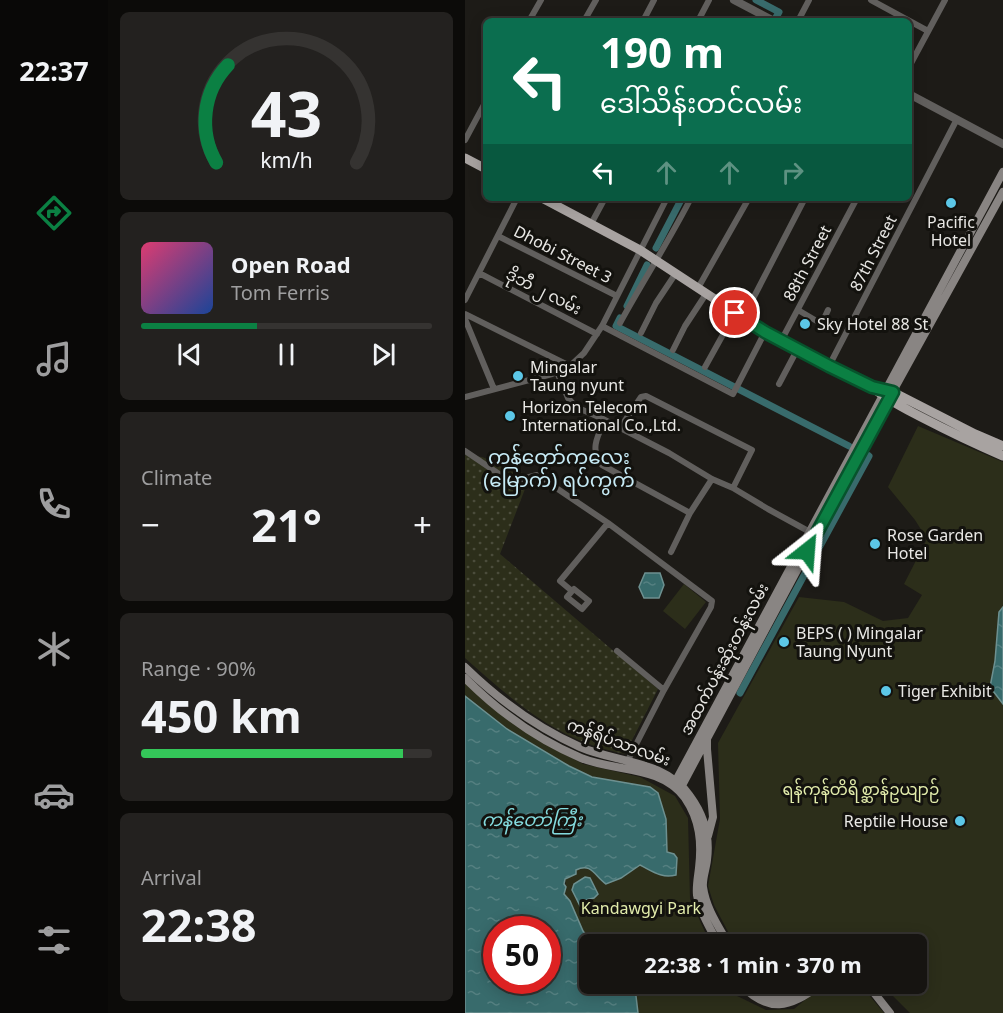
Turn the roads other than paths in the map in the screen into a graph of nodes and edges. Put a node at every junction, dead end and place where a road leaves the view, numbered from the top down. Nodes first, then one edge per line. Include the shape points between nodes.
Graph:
1 (541, 0) edge
2 (596, 0) edge
3 (654, 0) edge
4 (709, 0) edge
5 (734, 0) edge
6 (809, 0) edge
7 (871, 0) edge
8 (945, 0) edge
9 (531, 18) edge
10 (587, 18) edge
11 (645, 18) edge
12 (700, 18) edge
13 (761, 18) edge
14 (800, 18) edge
15 (904, 18) edge
16 (912, 22) edge
17 (928, 31) junction
18 (912, 61) edge
19 (912, 97) edge
20 (483, 107) edge
21 (957, 119) junction
22 (465, 140) edge
23 (1003, 144) edge
24 (465, 158) edge
25 (483, 167) edge
26 (1003, 172) edge
27 (1003, 192) edge
28 (516, 201) edge
29 (549, 201) edge
30 (603, 201) edge
31 (665, 201) edge
32 (689, 201) edge
33 (747, 201) edge
34 (803, 201) edge
35 (855, 201) edge
36 (994, 208) junction
37 (1003, 213) edge
38 (591, 224) junction
39 (498, 236) junction
40 (640, 250) junction
41 (966, 250) junction
42 (656, 259) junction
43 (479, 273) junction
44 (676, 273) junction
45 (702, 291) junction
46 (617, 296) junction
47 (465, 300) edge
48 (798, 310) junction
49 (828, 310) dead end
50 (465, 314) edge
51 (739, 316) junction
52 (465, 319) edge
53 (620, 323) dead end
54 (602, 326) junction
55 (765, 332) junction
56 (641, 333) dead end
57 (597, 334) junction
58 (781, 341) junction
59 (673, 350) dead end
60 (797, 350) junction
61 (570, 366) junction
62 (829, 366) junction
63 (705, 367) dead end
64 (557, 372) junction
65 (779, 384) dead end
66 (494, 389) junction
67 (888, 394) junction
68 (465, 397) edge
69 (605, 420) junction
70 (620, 428) junction
71 (1003, 446) edge
72 (465, 451) edge
73 (1003, 456) edge
74 (712, 479) junction
75 (733, 488) junction
76 (690, 513) junction
77 (608, 523) junction
78 (813, 533) junction
79 (671, 552) dead end
80 (572, 591) dead end
81 (617, 651) dead end
82 (465, 667) edge
83 (465, 678) edge
84 (664, 690) junction
85 (719, 706) junction
86 (708, 734) junction
87 (627, 762) junction
88 (677, 786) junction
89 (708, 837) junction
90 (703, 858) junction
91 (714, 934) edge
92 (723, 934) edge
93 (748, 994) edge
94 (758, 994) edge
95 (793, 994) edge
96 (808, 994) edge
97 (875, 994) edge
98 (881, 994) edge
99 (776, 999) junction
100 (777, 1009) junction
101 (890, 1013) edge
102 (897, 1013) edge

1 - 9 street
2 - 10 street
3 - 11 street
4 - 12 street
5 - 13 street
6 - 14 street
7 - 15 street
8 - 17 street
16 - 17 street
17 - 18 street
19 - 21 street
20 - 22 street
21 - 23 street
21 - 62 street, 87th Street
24 - 25 main road
26 - 41 main road, အထက်ပန်းဆိုးတန်းလမ်း
27 - 36 main road, အထက်ပန်းဆိုးတန်းလမ်း
28 - 39 street
29 - 38 main road
30 - 38 street
31 - 40 street
32 - 42 street
33 - 45 street
34 - 51 street
35 - 48 street, 88th Street
36 - 37 street
36 - 41 main road, အထက်ပန်းဆိုးတန်းလမ်း
38 - 40 main road
39 - 43 street
39 - 46 street, Dhobi Street 3
40 - 42 main road
40 - 46 street
41 - 67 main road, အထက်ပန်းဆိုးတန်းလမ်း
42 - 44 main road
42 - 53 street
43 - 47 street
43 - 57 street, ဒိုဘီ ၂ လမ်း
44 - 45 main road
44 - 56 street
45 - 51 main road
45 - 59 street
46 - 54 street
48 - 49 street via 822,323
48 - 58 street, 88th Street
50 - 61 street
51 - 55 main road
51 - 63 street
52 - 66 street
54 - 55 street via 733,394
54 - 57 street
55 - 58 main road
57 - 61 street
58 - 60 main road
60 - 62 main road
60 - 65 street
61 - 64 street
62 - 67 main road
64 - 66 street
64 - 69 street via 576,407
66 - 68 street
67 - 71 main road
67 - 73 main road via 922,417
67 - 78 main road, အထက်ပန်းဆိုးတန်းလမ်း
69 - 70 street
69 - 76 street via 595,447 602,465
70 - 74 street
70 - 75 street via 641,397 646,396 737,442 752,450
72 - 77 street via 508,480 537,475
74 - 75 street
74 - 76 street
75 - 78 street
76 - 79 street
77 - 80 street via 560,581
77 - 84 street via 712,601
78 - 85 main road, အထက်ပန်းဆိုးတန်းလမ်း
81 - 84 street
82 - 87 main road, ကန်ရိပ်သာလမ်း via 528,718 581,747
83 - 88 main road via 519,724 555,745 581,758
84 - 87 street
85 - 86 main road, အထက်ပန်းဆိုးတန်းလမ်း
85 - 88 main road, အထက်ပန်းဆိုးတန်းလမ်း
86 - 88 main road, အထက်ပန်းဆိုးတန်းလမ်း
86 - 89 main road via 713,817
87 - 88 main road, ကန်ရိပ်သာလမ်း via 657,770
88 - 89 main road, ကန်ရိပ်သာလမ်း via 698,807
88 - 90 main road via 696,820
89 - 90 main road, ကန်ရိပ်သာလမ်း
90 - 91 main road via 697,896
90 - 92 main road, ကန်ရိပ်သာလမ်း via 708,908
93 - 100 main road via 763,1007
94 - 99 main road
95 - 99 main road
96 - 100 main road via 797,1003
97 - 101 main road
98 - 102 main road
99 - 100 main road

